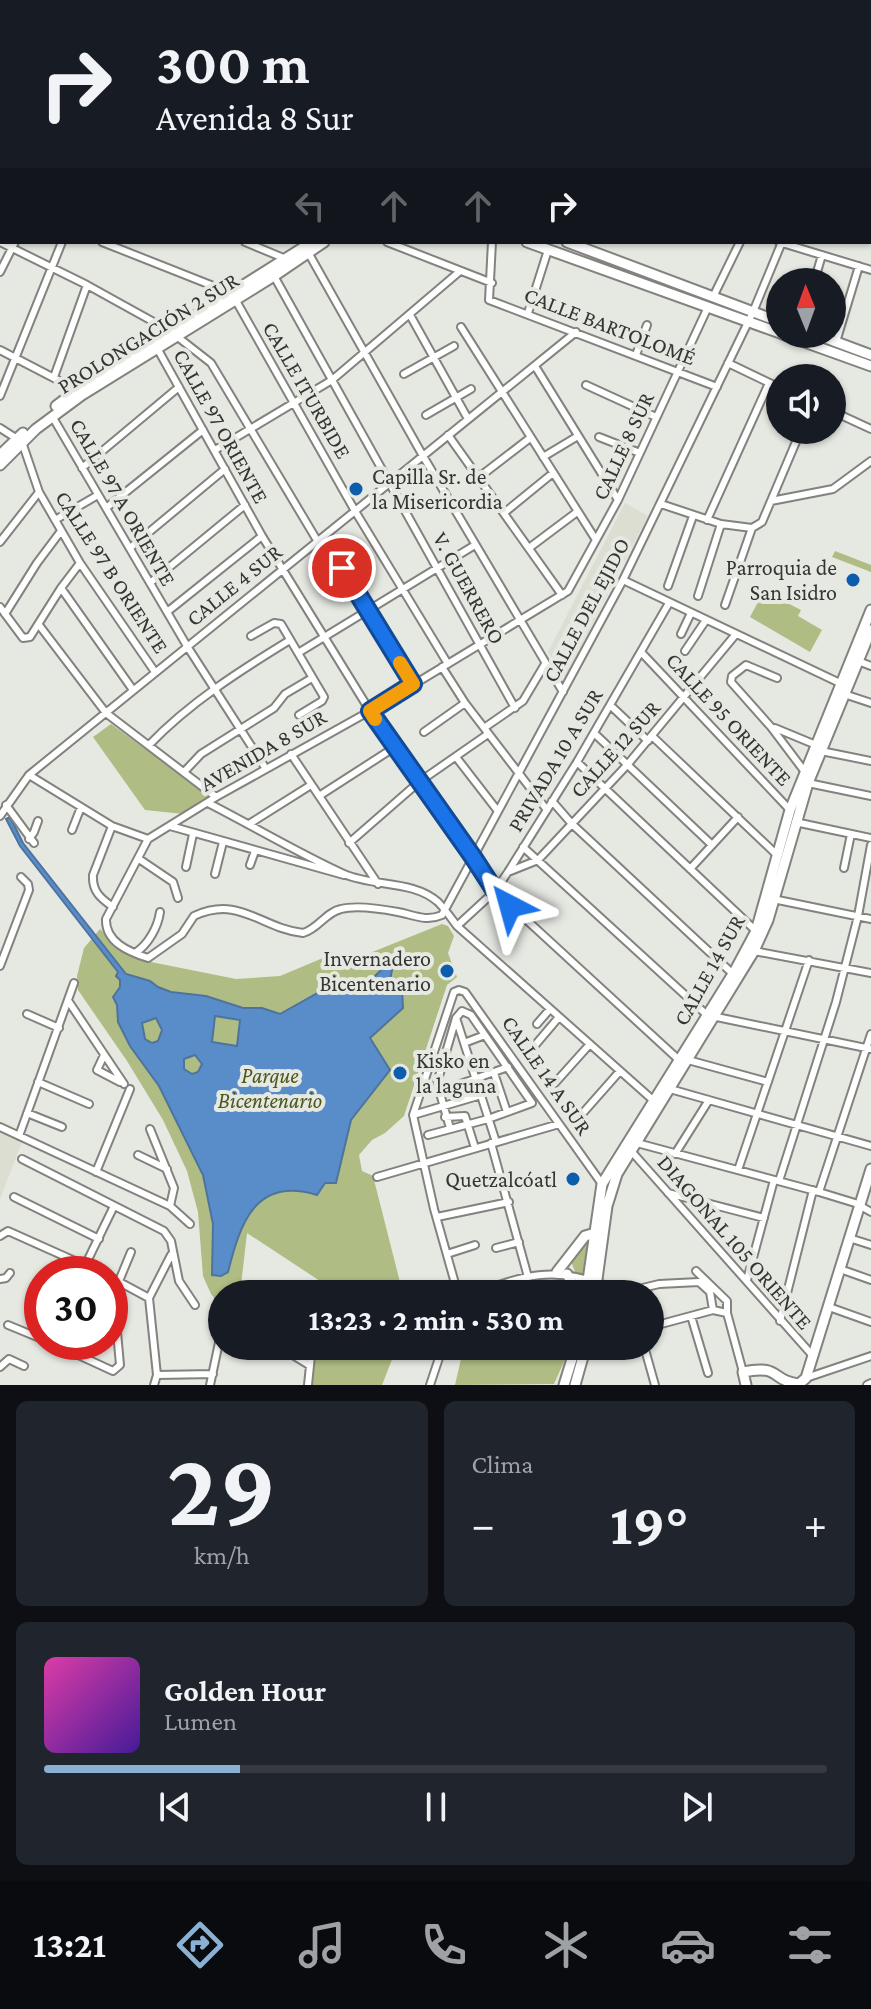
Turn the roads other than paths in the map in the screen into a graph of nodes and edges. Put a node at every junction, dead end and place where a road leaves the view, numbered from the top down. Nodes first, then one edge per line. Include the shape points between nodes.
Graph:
1 (61, 244) edge
2 (107, 244) edge
3 (250, 244) edge
4 (309, 244) edge
5 (322, 244) edge
6 (392, 244) edge
7 (492, 244) edge
8 (532, 244) edge
9 (572, 244) edge
10 (739, 244) edge
11 (780, 244) edge
12 (787, 244) edge
13 (14, 245) edge
14 (548, 250) junction
15 (309, 254) junction
16 (822, 255) junction
17 (287, 260) junction
18 (859, 266) junction
19 (51, 267) junction
20 (818, 268) edge
21 (870, 268) edge
22 (0, 272) edge
23 (459, 272) junction
24 (274, 276) junction
25 (492, 283) junction
26 (87, 285) junction
27 (233, 296) junction
28 (710, 302) junction
29 (846, 309) edge
30 (528, 313) junction
31 (410, 315) junction
32 (750, 317) junction
33 (766, 320) edge
34 (647, 325) dead end
35 (766, 326) edge
36 (461, 327) dead end
37 (576, 332) junction
38 (174, 334) junction
39 (155, 345) junction
40 (454, 346) dead end
41 (846, 346) edge
42 (820, 348) edge
43 (0, 350) edge
44 (365, 352) junction
45 (636, 355) junction
46 (871, 355) edge
47 (14, 358) junction
48 (434, 358) junction
49 (728, 363) junction
50 (535, 366) junction
51 (871, 366) edge
52 (678, 372) junction
53 (404, 374) dead end
54 (54, 377) junction
55 (332, 380) junction
56 (766, 382) edge
57 (586, 385) dead end
58 (179, 387) junction
59 (717, 387) junction
60 (471, 389) dead end
61 (77, 390) junction
62 (766, 390) edge
63 (503, 393) junction
64 (0, 396) edge
65 (457, 398) junction
66 (294, 404) junction
67 (426, 415) dead end
68 (52, 416) junction
69 (656, 417) junction
70 (846, 417) edge
71 (468, 419) junction
72 (0, 428) edge
73 (251, 429) junction
74 (871, 429) edge
75 (203, 430) junction
76 (448, 435) junction
77 (578, 436) junction
78 (599, 437) dead end
79 (530, 438) junction
80 (20, 440) junction
81 (795, 444) edge
82 (215, 450) junction
83 (640, 453) junction
84 (0, 455) edge
85 (423, 456) junction
86 (543, 457) junction
87 (871, 461) edge
88 (0, 465) edge
89 (82, 468) junction
90 (225, 469) junction
91 (553, 473) junction
92 (478, 478) junction
93 (389, 481) junction
94 (39, 492) junction
95 (98, 495) junction
96 (618, 500) junction
97 (771, 501) junction
98 (661, 504) junction
99 (245, 505) junction
100 (106, 508) junction
101 (355, 511) junction
102 (577, 512) junction
103 (504, 513) junction
104 (693, 516) junction
105 (55, 520) junction
106 (707, 520) junction
107 (721, 524) junction
108 (752, 528) junction
109 (61, 531) junction
110 (262, 536) junction
111 (320, 539) junction
112 (596, 540) junction
113 (0, 542) edge
114 (475, 545) junction
115 (130, 548) junction
116 (529, 548) junction
117 (80, 563) junction
118 (437, 568) junction
119 (283, 569) junction
120 (623, 580) junction
121 (150, 583) junction
122 (668, 586) dead end
123 (61, 588) junction
124 (403, 589) junction
125 (562, 595) junction
126 (698, 596) dead end
127 (669, 603) junction
128 (725, 605) dead end
129 (0, 607) edge
130 (369, 610) junction
131 (871, 610) edge
132 (167, 612) junction
133 (691, 613) junction
134 (5, 614) junction
135 (706, 620) junction
136 (520, 621) junction
137 (39, 625) junction
138 (871, 630) edge
139 (681, 634) dead end
140 (736, 634) junction
141 (324, 635) junction
142 (251, 636) dead end
143 (290, 640) junction
144 (187, 646) junction
145 (479, 646) junction
146 (685, 651) dead end
147 (641, 652) junction
148 (298, 653) junction
149 (858, 661) junction
150 (545, 664) junction
151 (445, 666) junction
152 (871, 666) edge
153 (155, 672) junction
154 (312, 678) junction
155 (777, 678) dead end
156 (413, 684) junction
157 (843, 689) junction
158 (133, 690) junction
159 (215, 690) junction
160 (563, 692) junction
161 (684, 697) junction
162 (465, 703) junction
163 (871, 703) edge
164 (610, 705) junction
165 (515, 708) junction
166 (370, 711) junction
167 (106, 713) junction
168 (299, 715) dead end
169 (771, 727) junction
170 (240, 730) junction
171 (486, 731) junction
172 (424, 732) dead end
173 (594, 733) junction
174 (650, 739) junction
175 (149, 745) junction
176 (395, 747) junction
177 (818, 748) junction
178 (291, 754) junction
179 (456, 757) junction
180 (871, 761) edge
181 (577, 762) junction
182 (628, 764) junction
183 (266, 769) junction
184 (184, 772) junction
185 (805, 772) junction
186 (518, 773) junction
187 (29, 775) junction
188 (419, 782) junction
189 (808, 783) junction
190 (311, 785) junction
191 (605, 789) junction
192 (319, 796) junction
193 (871, 796) edge
194 (216, 797) junction
195 (552, 801) junction
196 (208, 803) junction
197 (6, 805) junction
198 (81, 807) junction
199 (497, 810) junction
200 (547, 810) junction
201 (790, 810) junction
202 (0, 816) edge
203 (738, 817) junction
204 (38, 821) dead end
205 (795, 822) junction
206 (249, 824) junction
207 (572, 824) junction
208 (112, 826) junction
209 (170, 826) junction
210 (72, 830) dead end
211 (193, 834) junction
212 (851, 834) junction
213 (871, 838) edge
214 (148, 839) junction
215 (223, 842) junction
216 (349, 843) junction
217 (712, 845) junction
218 (871, 845) edge
219 (523, 847) junction
220 (255, 851) junction
221 (778, 856) junction
222 (473, 857) junction
223 (139, 859) junction
224 (538, 860) junction
225 (250, 865) dead end
226 (186, 867) dead end
227 (844, 868) dead end
228 (690, 869) junction
229 (508, 872) junction
230 (215, 874) dead end
231 (347, 876) junction
232 (21, 877) dead end
233 (378, 884) junction
234 (495, 891) junction
235 (178, 898) dead end
236 (773, 899) junction
237 (113, 907) junction
238 (446, 911) junction
239 (160, 912) dead end
240 (858, 916) junction
241 (871, 919) edge
242 (457, 926) junction
243 (756, 931) junction
244 (754, 951) junction
245 (135, 953) junction
246 (809, 960) junction
247 (0, 966) edge
248 (846, 968) junction
249 (871, 973) edge
250 (733, 974) junction
251 (74, 983) dead end
252 (69, 1002) junction
253 (550, 1009) junction
254 (27, 1014) dead end
255 (711, 1016) junction
256 (559, 1017) junction
257 (456, 1018) junction
258 (537, 1024) dead end
259 (59, 1028) junction
260 (785, 1030) junction
261 (871, 1034) edge
262 (485, 1035) junction
263 (826, 1039) junction
264 (464, 1043) junction
265 (590, 1044) junction
266 (869, 1048) edge
267 (531, 1050) dead end
268 (104, 1055) junction
269 (683, 1060) junction
270 (508, 1067) junction
271 (620, 1071) junction
272 (494, 1073) junction
273 (476, 1080) junction
274 (38, 1082) junction
275 (768, 1082) junction
276 (555, 1083) dead end
277 (130, 1089) dead end
278 (670, 1089) junction
279 (438, 1092) junction
280 (481, 1095) junction
281 (709, 1100) junction
282 (654, 1101) junction
283 (89, 1104) dead end
284 (442, 1107) junction
285 (507, 1112) junction
286 (27, 1113) junction
287 (582, 1114) dead end
288 (757, 1114) junction
289 (413, 1115) junction
290 (445, 1117) junction
291 (488, 1119) junction
292 (559, 1124) junction
293 (468, 1125) junction
294 (797, 1125) junction
295 (0, 1127) edge
296 (62, 1127) dead end
297 (450, 1128) junction
298 (150, 1129) dead end
299 (428, 1135) dead end
300 (19, 1136) junction
301 (838, 1137) junction
302 (494, 1142) junction
303 (871, 1146) edge
304 (475, 1148) junction
305 (634, 1148) junction
306 (675, 1154) junction
307 (138, 1155) dead end
308 (22, 1159) dead end
309 (423, 1162) junction
310 (167, 1169) junction
311 (871, 1169) edge
312 (738, 1170) junction
313 (96, 1172) junction
314 (377, 1177) dead end
315 (776, 1181) junction
316 (602, 1184) junction
317 (816, 1191) junction
318 (668, 1193) junction
319 (14, 1197) dead end
320 (509, 1202) junction
321 (859, 1205) junction
322 (114, 1206) junction
323 (170, 1206) junction
324 (871, 1212) edge
325 (437, 1217) junction
326 (764, 1218) junction
327 (190, 1224) dead end
328 (2, 1233) edge
329 (598, 1234) junction
330 (849, 1238) junction
331 (99, 1239) junction
332 (519, 1242) junction
333 (475, 1245) dead end
334 (871, 1245) edge
335 (496, 1248) dead end
336 (131, 1252) dead end
337 (172, 1253) junction
338 (447, 1254) junction
339 (62, 1256) edge
340 (90, 1256) edge
341 (128, 1259) edge
342 (840, 1269) junction
343 (696, 1271) dead end
344 (10, 1273) dead end
345 (563, 1273) junction
346 (528, 1277) junction
347 (0, 1279) edge
348 (454, 1280) edge
349 (518, 1280) edge
350 (567, 1280) edge
351 (586, 1280) edge
352 (596, 1280) edge
353 (747, 1280) junction
354 (871, 1280) edge
355 (179, 1281) junction
356 (159, 1282) junction
357 (664, 1284) edge
358 (128, 1286) edge
359 (149, 1298) junction
360 (195, 1305) dead end
361 (829, 1307) junction
362 (713, 1310) junction
363 (728, 1310) junction
364 (691, 1316) junction
365 (780, 1321) junction
366 (871, 1322) edge
367 (664, 1323) edge
368 (8, 1325) dead end
369 (24, 1332) edge
370 (813, 1356) junction
371 (871, 1356) edge
372 (89, 1360) edge
373 (120, 1360) edge
374 (216, 1360) edge
375 (301, 1360) edge
376 (310, 1360) edge
377 (438, 1360) edge
378 (571, 1360) edge
379 (582, 1360) edge
380 (648, 1360) edge
381 (309, 1365) junction
382 (24, 1366) dead end
383 (0, 1367) edge
384 (743, 1372) junction
385 (708, 1373) dead end
386 (213, 1374) junction
387 (157, 1375) junction
388 (801, 1382) edge
389 (154, 1385) edge
390 (210, 1385) edge
391 (308, 1385) edge
392 (430, 1385) edge
393 (562, 1385) edge
394 (575, 1385) edge
395 (655, 1385) edge
396 (746, 1385) edge

1 - 19 street
2 - 27 street
3 - 17 street
4 - 17 main road, PROLONGACIÓN 2 SUR
5 - 15 main road, PROLONGACIÓN 2 SUR
6 - 23 street
7 - 25 street
8 - 14 main road
9 - 28 main road
10 - 28 street, CALLE 8 SUR
11 - 32 street, CALLE DEL EJIDO
12 - 16 street
13 - 19 street
13 - 22 street
14 - 28 main road
14 - 30 street
15 - 24 main road, PROLONGACIÓN 2 SUR
15 - 44 street
16 - 18 street
16 - 20 street
17 - 27 main road, PROLONGACIÓN 2 SUR
18 - 21 street
18 - 29 street
19 - 26 street
19 - 47 street
23 - 25 street
23 - 31 street
24 - 27 main road, PROLONGACIÓN 2 SUR
24 - 55 street, V. GUERRERO
25 - 30 street, CALLE BARTOLOMÉ via 489,300
26 - 38 street
26 - 54 street
27 - 38 main road, PROLONGACIÓN 2 SUR
27 - 66 street, CALLE ITURBIDE
28 - 32 main road
28 - 52 street, CALLE 8 SUR
30 - 37 street, CALLE BARTOLOMÉ
31 - 44 street
31 - 48 street
32 - 33 main road
32 - 35 main road
32 - 49 street, CALLE DEL EJIDO
34 - 45 street
36 - 63 street
37 - 45 street, CALLE BARTOLOMÉ
37 - 50 street, CALLE 4 SUR
38 - 39 main road, PROLONGACIÓN 2 SUR
38 - 73 street via 214,367
39 - 58 street, CALLE 97 ORIENTE
39 - 61 main road, PROLONGACIÓN 2 SUR
39 - 68 main road, PROLONGACIÓN 2 SUR
40 - 48 street
41 - 46 main road
42 - 51 main road
43 - 47 street
44 - 55 street
44 - 85 street
45 - 52 street, CALLE BARTOLOMÉ
47 - 54 street
47 - 64 street
48 - 53 street
48 - 65 street
49 - 56 street
49 - 59 street, CALLE DEL EJIDO
50 - 63 street, CALLE 4 SUR
50 - 77 street
52 - 59 street, CALLE BARTOLOMÉ
52 - 69 street, CALLE 8 SUR
54 - 61 street
55 - 66 street
55 - 93 street, V. GUERRERO
57 - 69 street
58 - 75 street, CALLE 97 ORIENTE
58 - 89 street
59 - 98 street, CALLE DEL EJIDO
60 - 65 street
61 - 80 main road, PROLONGACIÓN 2 SUR
62 - 106 street
63 - 71 street, CALLE 4 SUR
63 - 79 street
65 - 67 street
65 - 71 street
66 - 73 street
66 - 101 street, CALLE ITURBIDE
68 - 80 main road, PROLONGACIÓN 2 SUR
68 - 89 street, CALLE 97 A ORIENTE
69 - 83 street, CALLE 8 SUR
70 - 74 street
71 - 76 street, CALLE 4 SUR
72 - 80 street
73 - 82 street
73 - 111 street
75 - 82 street, CALLE 97 ORIENTE
75 - 100 street
76 - 85 street, CALLE 4 SUR
76 - 92 street
77 - 86 street
77 - 96 street
78 - 83 street
79 - 86 street
79 - 92 street
80 - 84 main road, PROLONGACIÓN 2 SUR
80 - 88 main road, PROLONGACIÓN 2 SUR
80 - 94 street, CALLE 97 B ORIENTE
81 - 97 street
82 - 90 street, CALLE 97 ORIENTE
83 - 96 street, CALLE 8 SUR
85 - 93 street, CALLE 4 SUR
85 - 114 street
86 - 91 street
87 - 97 street via 833,489
89 - 95 street, CALLE 97 A ORIENTE
90 - 99 street, CALLE 97 ORIENTE
90 - 115 street
91 - 102 street
91 - 103 street
92 - 103 street
93 - 101 street, CALLE 4 SUR
93 - 118 street, V. GUERRERO
94 - 105 street, CALLE 97 B ORIENTE
94 - 113 street
95 - 100 street, CALLE 97 A ORIENTE
95 - 105 street
96 - 112 street, CALLE 8 SUR
97 - 108 street via 762,522
98 - 104 street
98 - 120 street, CALLE DEL EJIDO
99 - 110 street, CALLE 97 ORIENTE
99 - 121 street
100 - 115 street, CALLE 97 A ORIENTE
101 - 111 street, CALLE 4 SUR
101 - 124 street, CALLE ITURBIDE
102 - 112 street
102 - 116 street
103 - 116 street
104 - 106 street
104 - 122 street
105 - 109 street, CALLE 97 B ORIENTE
106 - 107 street
107 - 108 street
107 - 126 street
108 - 128 street
109 - 117 street, CALLE 97 B ORIENTE
109 - 134 street
110 - 119 street, CALLE 97 ORIENTE
110 - 132 street
111 - 119 street, CALLE 4 SUR
111 - 130 street
112 - 125 street, CALLE 8 SUR
114 - 118 street
114 - 136 street
115 - 121 street, CALLE 97 A ORIENTE
116 - 125 street
117 - 123 street
117 - 153 street, CALLE 97 B ORIENTE
118 - 124 street
118 - 145 street, V. GUERRERO
119 - 141 street, CALLE 97 ORIENTE
119 - 144 street, CALLE 4 SUR
120 - 127 street
120 - 160 street, CALLE DEL EJIDO
121 - 132 street, CALLE 97 A ORIENTE
123 - 137 street
123 - 158 street
124 - 130 street
124 - 151 street, CALLE ITURBIDE
125 - 136 street, AVENIDA 8 SUR
127 - 133 street
127 - 147 street, PRIVADA 10 A SUR
129 - 134 street
130 - 141 street
130 - 156 street
131 - 157 main road, CALLE 14 SUR
132 - 144 street, CALLE 97 A ORIENTE
133 - 135 street
133 - 139 street
134 - 137 street via 23,638
135 - 140 street
135 - 146 street
136 - 145 street, AVENIDA 8 SUR
136 - 150 street
137 - 167 street
138 - 149 main road, CALLE 14 SUR
140 - 157 street
140 - 161 street, CALLE 12 SUR
141 - 148 street
141 - 166 street, CALLE 97 ORIENTE
142 - 143 street via 277,622
143 - 148 street
143 - 159 street
144 - 153 street, CALLE 4 SUR
144 - 159 street, CALLE 97 A ORIENTE
145 - 151 street, AVENIDA 8 SUR
145 - 165 street, V. GUERRERO
147 - 161 street, CALLE 95 ORIENTE
147 - 164 street, PRIVADA 10 A SUR
148 - 154 street
149 - 152 street
149 - 157 main road, CALLE 14 SUR
150 - 160 street
150 - 165 street
151 - 156 street, AVENIDA 8 SUR
151 - 162 street, CALLE ITURBIDE
153 - 158 street, CALLE 4 SUR
154 - 168 street via 324,699
154 - 170 street
155 - 169 street via 746,665 731,679
156 - 166 street, AVENIDA 8 SUR
157 - 163 street
157 - 177 main road, CALLE 14 SUR
158 - 167 street, CALLE 4 SUR
159 - 170 street, CALLE 97 A ORIENTE
159 - 175 street
160 - 186 street, CALLE DEL EJIDO
161 - 174 street, CALLE 12 SUR
161 - 201 street, CALLE 95 ORIENTE
162 - 171 street, CALLE ITURBIDE
162 - 172 street
164 - 173 street, PRIVADA 10 A SUR
164 - 174 street
165 - 171 street
166 - 176 street
166 - 178 street, AVENIDA 8 SUR
167 - 175 street
167 - 187 street, CALLE 4 SUR
169 - 177 street
169 - 185 street
170 - 183 street, CALLE 97 A ORIENTE
170 - 184 street via 201,754
171 - 179 street
171 - 186 street, CALLE ITURBIDE
173 - 181 street, PRIVADA 10 A SUR
173 - 182 street
174 - 182 street, CALLE 12 SUR
174 - 203 street
175 - 184 street
176 - 188 street
176 - 192 street
177 - 180 street
177 - 185 main road, CALLE 14 SUR
177 - 189 main road, CALLE 14 SUR
178 - 183 street, AVENIDA 8 SUR
178 - 190 street
179 - 188 street
179 - 199 street
181 - 191 street
181 - 195 street, PRIVADA 10 A SUR
182 - 191 street, CALLE 12 SUR
182 - 217 street
183 - 194 street, AVENIDA 8 SUR
184 - 194 street
185 - 201 main road, CALLE 14 SUR
186 - 199 street, CALLE DEL EJIDO
186 - 200 street, CALLE ITURBIDE
187 - 197 street, CALLE 4 SUR
187 - 198 street
188 - 216 street
188 - 222 street
189 - 193 street
189 - 205 main road, CALLE 14 SUR
190 - 192 street
190 - 206 street
191 - 207 street, CALLE 12 SUR
191 - 228 street
192 - 216 street
194 - 196 street, AVENIDA 8 SUR
195 - 200 street, PRIVADA 10 A SUR
195 - 207 street
196 - 206 street
196 - 209 street, AVENIDA 8 SUR
197 - 202 street, CALLE 4 SUR
197 - 204 street via 31,841
198 - 208 street
198 - 210 street
199 - 222 street, CALLE DEL EJIDO
200 - 219 street, PRIVADA 10 A SUR
201 - 221 main road, CALLE 14 SUR
203 - 217 street
203 - 221 street
205 - 212 street
205 - 236 main road, CALLE 14 SUR
206 - 231 street
207 - 224 street, CALLE 12 SUR
207 - 250 street
208 - 214 street
208 - 237 street via 93,882 98,895
209 - 211 street
209 - 214 street, AVENIDA 8 SUR
211 - 215 street
211 - 226 street
212 - 213 street
212 - 227 street
214 - 223 street
215 - 220 street
215 - 230 street
216 - 233 street
217 - 228 street
218 - 240 street
219 - 224 street
219 - 229 street, PRIVADA 10 A SUR
220 - 225 street
220 - 231 street
221 - 243 main road, CALLE 14 SUR
222 - 234 street
222 - 238 street, CALLE DEL EJIDO
223 - 235 street via 173,882
223 - 237 street
224 - 229 street, CALLE 12 SUR
224 - 255 street
228 - 243 street
229 - 234 street, PRIVADA 10 A SUR
231 - 233 street
232 - 247 street via 29,890
233 - 238 street via 417,890
234 - 242 street, PRIVADA 10 A SUR
234 - 269 street
236 - 240 street
236 - 244 main road, CALLE 14 SUR
237 - 245 street via 106,919 109,935
238 - 242 street
238 - 245 street via 430,919 395,911 339,909 303,933 269,925 243,911 217,910 194,916 182,934 154,956
239 - 245 street via 145,946
240 - 241 street
240 - 248 street
242 - 253 street
243 - 250 main road, CALLE 14 SUR
244 - 246 street
244 - 255 main road, CALLE 14 SUR
246 - 248 street
246 - 260 street
248 - 249 street
248 - 263 street
250 - 255 main road, CALLE 14 SUR
251 - 252 street
252 - 259 street
252 - 268 street
253 - 256 street
253 - 258 street
254 - 259 street
255 - 260 street
255 - 269 main road, CALLE 14 SUR
256 - 265 street
256 - 267 street
257 - 262 street via 466,1012
257 - 264 street
257 - 279 street
259 - 274 street
260 - 263 street
260 - 275 street
261 - 266 street
262 - 264 street
262 - 270 street
263 - 266 street
263 - 294 street
264 - 273 street
265 - 271 street
265 - 276 street
266 - 301 street
268 - 268 street via 97,1070 124,1084 117,1074
269 - 275 street
269 - 278 main road, CALLE 14 SUR
269 - 282 main road, CALLE 14 SUR
270 - 272 street
270 - 285 street via 532,1103
271 - 282 street
271 - 287 street
272 - 273 street
272 - 285 street
273 - 279 street
273 - 280 street
274 - 283 street
274 - 286 street
275 - 288 street
277 - 313 street
278 - 281 street
278 - 305 main road, CALLE 14 SUR
279 - 284 street
280 - 284 street
280 - 291 street
281 - 288 street
281 - 306 street
282 - 316 main road, CALLE 14 SUR
284 - 289 street
284 - 290 street
285 - 291 street
286 - 296 street
286 - 300 street
288 - 294 street
288 - 312 street
289 - 292 street, CALLE 14 A SUR via 452,995 459,990 469,996
289 - 309 street
290 - 293 street via 464,1116
290 - 297 street
291 - 293 street
291 - 302 street
292 - 302 street
292 - 316 street, CALLE 14 A SUR
293 - 297 street
293 - 304 street
294 - 301 street
294 - 315 street
295 - 300 street
297 - 299 street
298 - 310 street
300 - 313 street
301 - 303 street
301 - 317 street
302 - 304 street
302 - 320 street
304 - 309 street
305 - 306 street
305 - 318 street, DIAGONAL 105 ORIENTE
305 - 329 main road, CALLE 14 SUR via 612,1185
306 - 312 street
307 - 310 street
308 - 322 street
309 - 314 street
309 - 325 street
310 - 323 street via 174,1191
311 - 321 main road
312 - 315 street
313 - 323 street
315 - 317 street
315 - 326 street
316 - 329 main road, CALLE 14 SUR
317 - 321 street
317 - 365 street
318 - 326 street
318 - 353 street, DIAGONAL 105 ORIENTE
319 - 331 street
320 - 325 street
320 - 332 street
321 - 324 street
321 - 330 main road
322 - 331 street
322 - 337 street via 164,1231
323 - 327 street
325 - 338 street
326 - 353 street
328 - 339 street
329 - 345 main road via 585,1236
329 - 352 main road, CALLE 14 SUR
330 - 334 street
330 - 342 main road
331 - 340 street
332 - 335 street
332 - 346 street
333 - 338 street
336 - 341 street
337 - 355 street
337 - 356 street
338 - 348 street
342 - 354 street
342 - 361 main road
343 - 363 street via 727,1301
344 - 347 street
345 - 346 street
345 - 350 main road
345 - 351 street
346 - 349 street
353 - 365 street, DIAGONAL 105 ORIENTE
355 - 356 street
355 - 360 street
356 - 359 street
357 - 362 street via 703,1284
358 - 359 street
359 - 387 street
361 - 366 street
361 - 370 main road
362 - 363 street
362 - 364 street
363 - 384 street
364 - 367 street
364 - 385 street
365 - 370 street, DIAGONAL 105 ORIENTE
368 - 369 street
370 - 388 main road
371 - 388 street
372 - 373 street via 113,1371
374 - 386 street
375 - 381 street
376 - 381 street
377 - 392 street
378 - 393 main road
379 - 394 main road
380 - 395 street
381 - 391 street
382 - 383 street via 9,1359
384 - 388 main road via 768,1369 793,1384
384 - 396 main road
386 - 387 street
386 - 390 street
387 - 389 street

